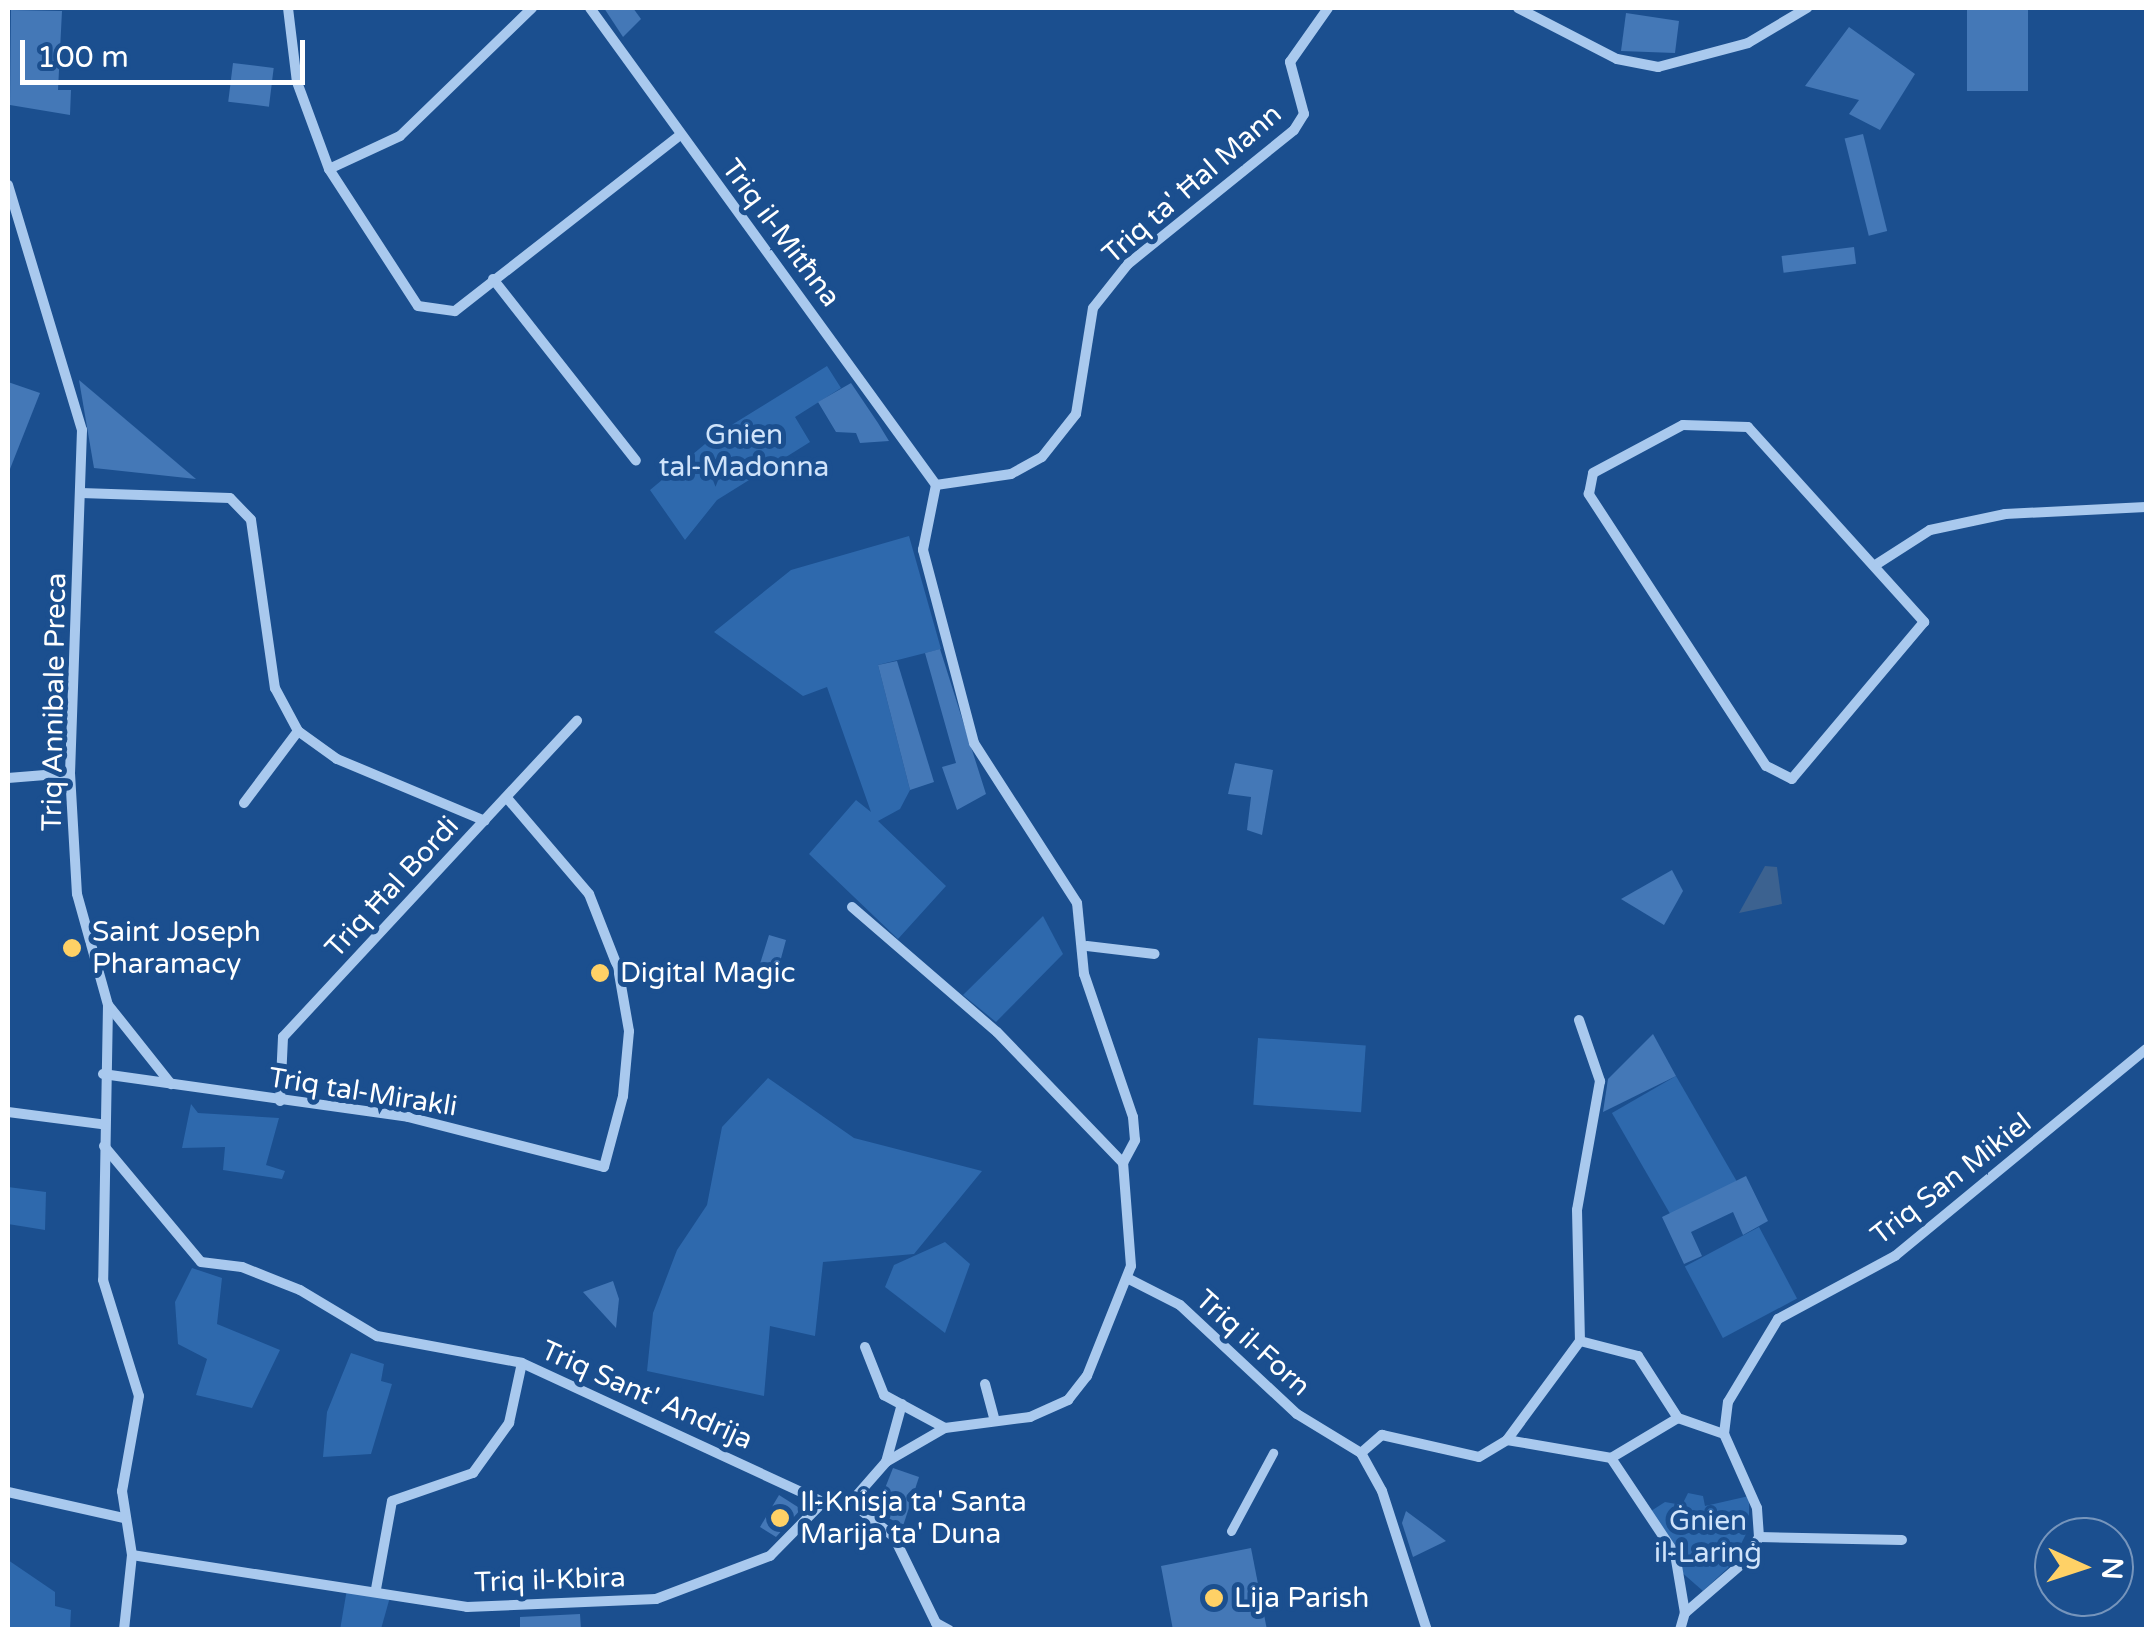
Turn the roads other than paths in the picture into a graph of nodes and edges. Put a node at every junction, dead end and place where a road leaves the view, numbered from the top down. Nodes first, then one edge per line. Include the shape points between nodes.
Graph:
1 (288, 8) edge
2 (532, 8) edge
3 (590, 8) edge
4 (1328, 8) edge
5 (1518, 8) edge
6 (1807, 8) edge
7 (680, 135) junction
8 (329, 169) junction
9 (8, 185) edge
10 (493, 279) junction
11 (636, 461) dead end
12 (936, 484) junction
13 (80, 493) junction
14 (2146, 506) edge
15 (1876, 564) junction
16 (577, 720) dead end
17 (298, 731) junction
18 (70, 773) junction
19 (8, 778) edge
20 (508, 799) junction
21 (244, 803) dead end
22 (484, 821) junction
23 (852, 907) dead end
24 (1086, 946) junction
25 (1155, 954) dead end
26 (108, 1005) junction
27 (1579, 1020) dead end
28 (2146, 1049) edge
29 (103, 1074) junction
30 (171, 1084) junction
31 (280, 1100) junction
32 (8, 1112) edge
33 (101, 1124) junction
34 (104, 1145) junction
35 (1123, 1163) junction
36 (1127, 1278) junction
37 (1580, 1342) junction
38 (865, 1347) dead end
39 (522, 1363) junction
40 (985, 1384) dead end
41 (902, 1404) junction
42 (994, 1418) junction
43 (1678, 1418) junction
44 (945, 1428) junction
45 (1724, 1434) junction
46 (1508, 1440) junction
47 (1273, 1453) dead end
48 (1361, 1453) junction
49 (1611, 1458) junction
50 (886, 1462) junction
51 (8, 1492) edge
52 (822, 1502) junction
53 (851, 1502) junction
54 (123, 1518) junction
55 (1231, 1531) dead end
56 (1759, 1537) junction
57 (1902, 1540) dead end
58 (132, 1555) junction
59 (376, 1588) junction
60 (1686, 1613) junction
61 (933, 1626) edge
62 (124, 1630) edge
63 (949, 1630) edge
64 (1427, 1630) edge
65 (1680, 1630) edge

1 - 8 street via 297,82
2 - 8 street via 400,136
3 - 7 street, Triq il-Mitħna
4 - 12 street, Triq ta' Ħal Mann via 1290,62 1304,114 1294,130 1128,264 1093,308 1076,414 1042,457 1011,474
5 - 6 street via 1617,59 1658,67 1748,43
7 - 10 street
7 - 12 street, Triq il-Mitħna
8 - 10 street via 418,306 455,311
9 - 13 street, Triq Annibale Preca via 77,412
10 - 11 street
12 - 24 street via 923,550 974,743 1078,903
13 - 17 street via 230,498 251,520 275,688
13 - 18 street, Triq Annibale Preca
14 - 15 street via 2005,514 1930,530
15 - 15 street via 1924,622 1792,780 1766,766 1589,494 1593,473 1683,425 1748,427
16 - 20 street, Triq Ħal Bordi
17 - 21 street
17 - 22 street via 337,759
18 - 19 street
18 - 26 street, Triq Annibale Preca via 77,894
20 - 22 street, Triq Ħal Bordi
20 - 31 street, Triq tal-Mirakli via 588,894 618,968 629,1031 623,1096 604,1167 408,1117
22 - 31 street, Triq Ħal Bordi via 283,1037
23 - 35 street via 997,1032
24 - 25 street
24 - 35 street via 1084,974 1133,1117 1134,1140
26 - 29 street, Triq Annibale Preca
26 - 30 street
27 - 37 street via 1600,1081 1576,1210
28 - 45 street, Triq San Mikiel via 1895,1256 1778,1318 1728,1402
29 - 30 street, Triq tal-Mirakli
29 - 33 street, Triq Annibale Preca
30 - 31 street, Triq tal-Mirakli
32 - 33 street
33 - 34 street, Triq Annibale Preca
34 - 39 street, Triq Sant' Andrija via 201,1262 242,1267 300,1290 377,1336
34 - 54 street, Triq Annibale Preca via 103,1280 139,1396
35 - 36 street
36 - 42 street via 1088,1376 1068,1400 1030,1418
36 - 48 street, Triq il-Forn via 1180,1305 1298,1414
37 - 43 street via 1638,1356
37 - 46 street
38 - 41 street via 884,1394
39 - 52 street, Triq Sant' Andrija
39 - 59 street via 509,1423 472,1473 392,1501
40 - 42 street
41 - 44 street
41 - 50 street
42 - 44 street
43 - 45 street
43 - 49 street
44 - 50 street
45 - 56 street via 1757,1508
46 - 48 street via 1479,1457 1382,1435
46 - 49 street
47 - 55 street
48 - 64 street via 1382,1491
49 - 60 street via 1675,1554
50 - 53 street
51 - 54 street
52 - 53 street
52 - 59 street, Triq il-Kbira via 770,1556 656,1600 467,1607
53 - 61 street via 894,1537
54 - 58 street
56 - 57 street
56 - 60 street via 1743,1563
58 - 59 street, Triq il-Kbira
58 - 62 street
60 - 65 street
61 - 63 street

